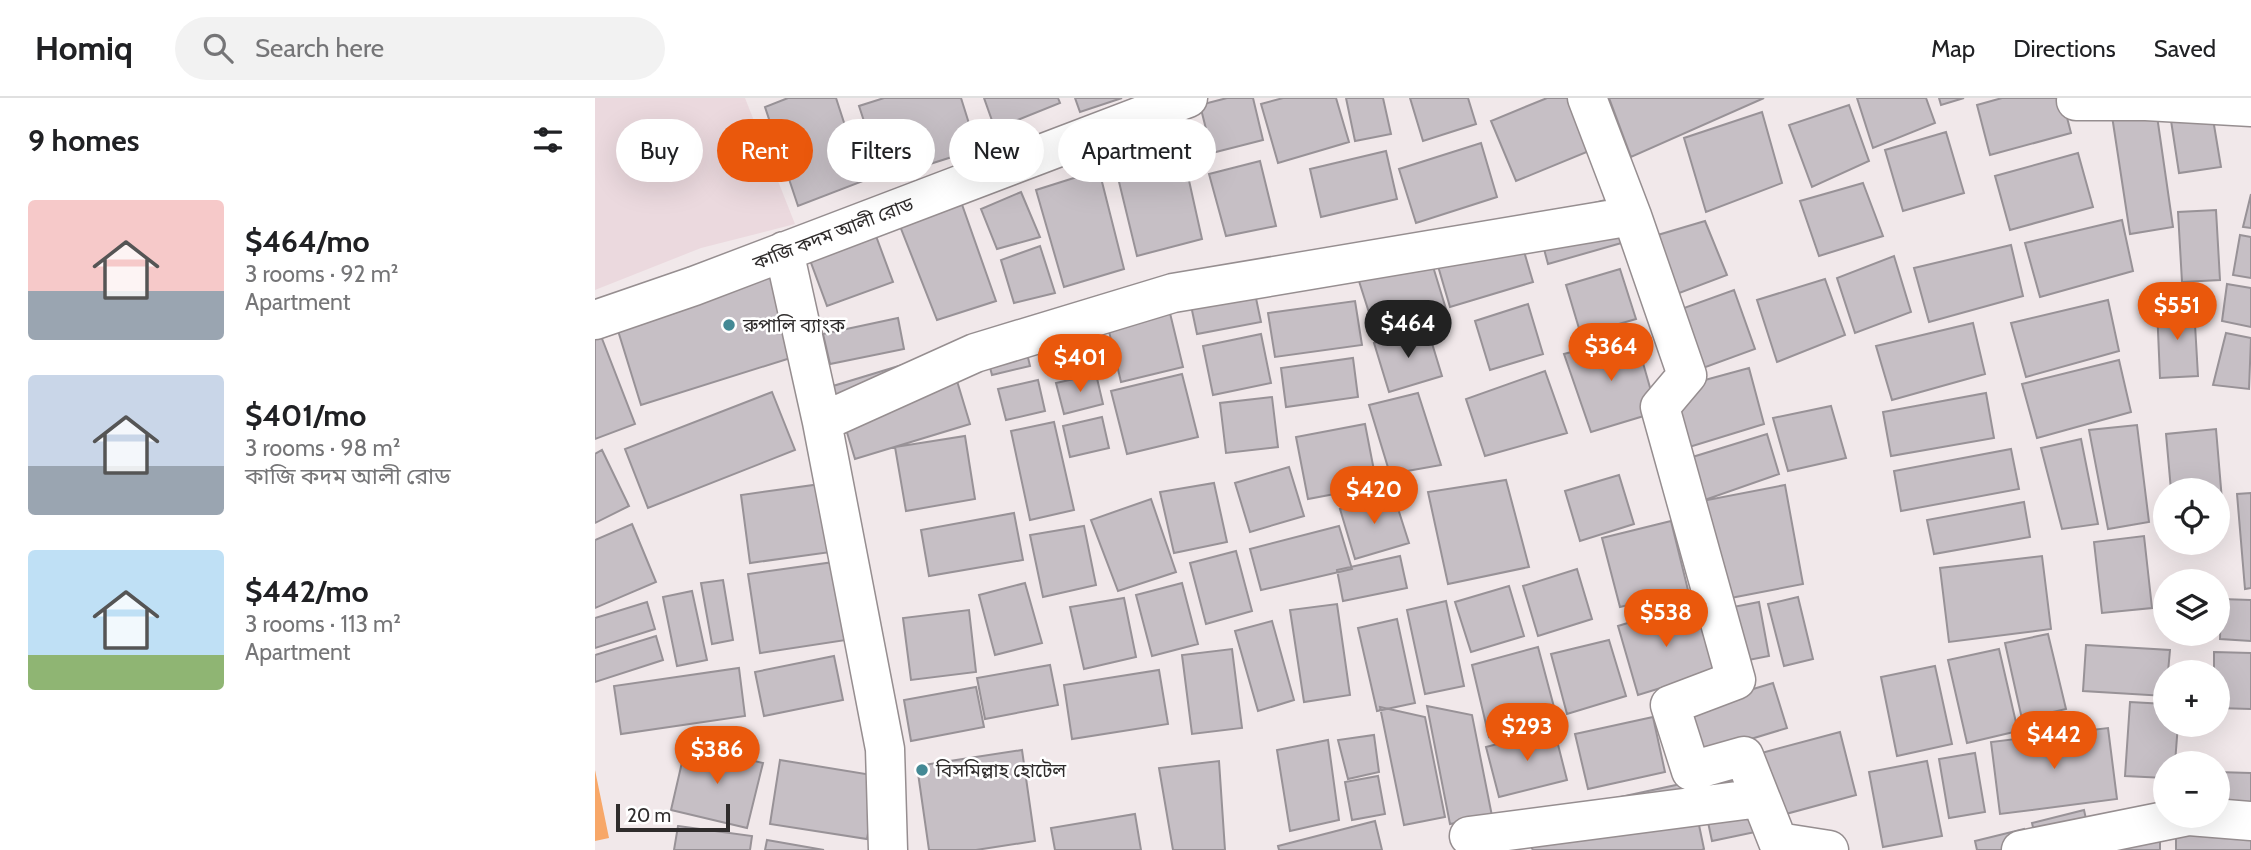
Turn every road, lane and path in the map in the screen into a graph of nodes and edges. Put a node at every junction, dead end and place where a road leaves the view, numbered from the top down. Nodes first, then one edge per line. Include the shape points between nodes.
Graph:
1 (1188, 98) edge
2 (1587, 98) edge
3 (2076, 102) dead end
4 (2251, 107) edge
5 (1632, 216) junction
6 (785, 251) junction
7 (595, 320) edge
8 (822, 422) junction
9 (1760, 798) junction
10 (2251, 821) edge
11 (1469, 836) dead end
12 (888, 850) edge
13 (1829, 850) edge
14 (2021, 850) edge

1 - 6 street, কাজি কদম আলী রোড
2 - 5 street
3 - 4 street
5 - 8 street via 1173,293 975,353
5 - 9 street via 1687,374 1660,407 1736,680 1670,705 1691,771 1744,756
6 - 7 street, কাজি কদম আলী রোড
6 - 8 street
8 - 12 street via 885,749
9 - 11 street
9 - 13 street via 1778,842
10 - 14 street via 2189,816

